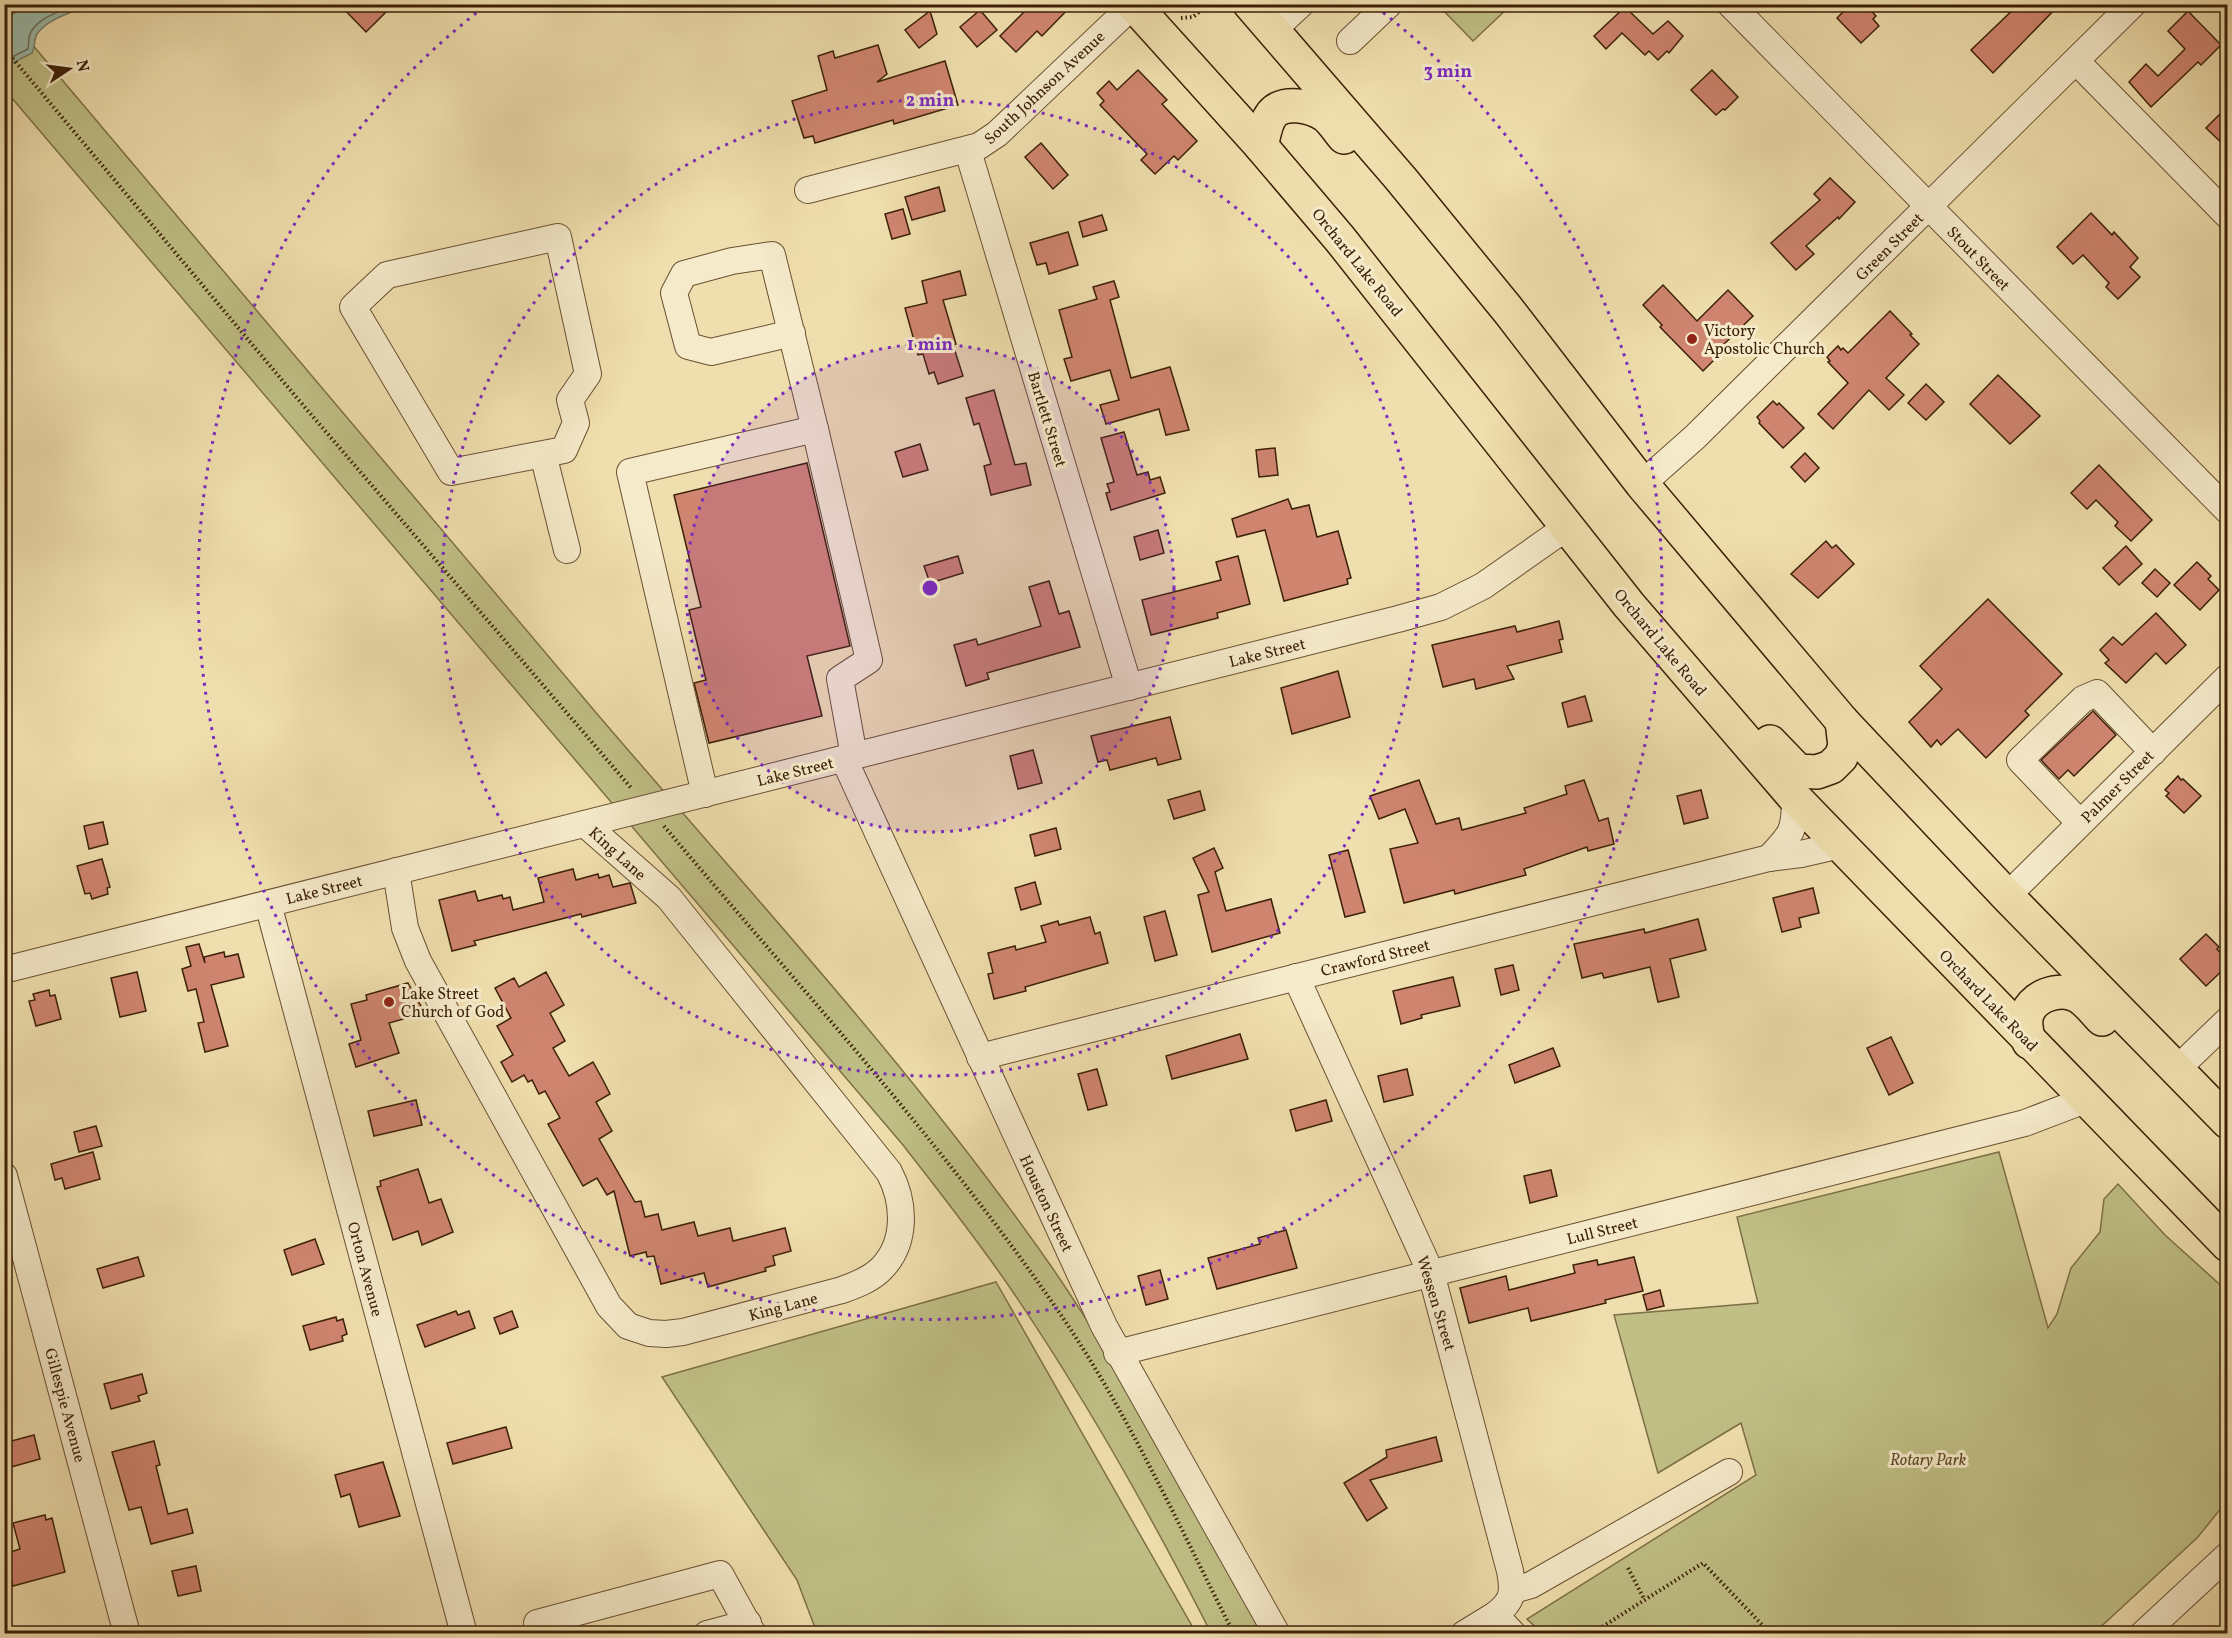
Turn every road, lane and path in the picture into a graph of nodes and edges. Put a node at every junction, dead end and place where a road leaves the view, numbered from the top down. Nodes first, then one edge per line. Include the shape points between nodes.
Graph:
1 (1209, 4) edge
2 (1250, 4) edge
3 (1301, 4) edge
4 (1389, 4) edge
5 (1730, 4) edge
6 (2133, 4) edge
7 (1133, 5) edge
8 (1175, 20) dead end
9 (1273, 30) junction
10 (1350, 41) dead end
11 (4, 48) edge
12 (2076, 62) junction
13 (1261, 146) junction
14 (968, 151) junction
15 (808, 190) dead end
16 (1929, 207) junction
17 (2228, 216) edge
18 (1508, 310) junction
19 (792, 333) junction
20 (815, 429) junction
21 (543, 454) junction
22 (1642, 484) junction
23 (2228, 511) edge
24 (1566, 527) junction
25 (567, 550) dead end
26 (1629, 605) junction
27 (2228, 677) edge
28 (1129, 687) junction
29 (1842, 721) junction
30 (2152, 752) junction
31 (849, 757) junction
32 (705, 794) junction
33 (1796, 798) junction
34 (648, 807) junction
35 (2080, 823) junction
36 (585, 824) junction
37 (1840, 845) junction
38 (1769, 858) junction
39 (396, 871) junction
40 (2007, 896) junction
41 (268, 904) junction
42 (4, 970) edge
43 (1296, 977) junction
44 (2228, 1020) edge
45 (2029, 1042) junction
46 (980, 1057) junction
47 (2176, 1070) junction
48 (2085, 1100) junction
49 (2228, 1122) edge
50 (2228, 1147) edge
51 (4, 1176) edge
52 (2228, 1245) edge
53 (1431, 1273) junction
54 (1117, 1353) junction
55 (1729, 1472) dead end
56 (2228, 1555) edge
57 (1628, 1568) dead end
58 (1513, 1590) junction
59 (1644, 1599) junction
60 (1495, 1614) junction
61 (751, 1628) edge
62 (127, 1634) edge
63 (464, 1634) edge
64 (539, 1634) edge
65 (707, 1634) edge
66 (1234, 1634) edge
67 (1277, 1634) edge
68 (1464, 1634) edge
69 (1514, 1634) edge
70 (1591, 1634) edge
71 (1768, 1634) edge
72 (2144, 1634) edge

1 - 8 path via 1193,17
2 - 9 main road
3 - 9 street
4 - 10 street
5 - 16 street, Stout Street
6 - 12 street, Green Street
7 - 13 main road, Orchard Lake Road
7 - 14 street, South Johnson Avenue via 997,134
9 - 18 main road
11 - 34 path via 297,398
12 - 16 street, Green Street
12 - 17 street
13 - 18 main road via 1273,112 1288,106 1306,106 1326,116 1474,296
13 - 24 main road, Orchard Lake Road via 1347,248
14 - 15 street, South Johnson Avenue
14 - 28 street, Bartlett Street
16 - 22 street, Green Street
16 - 23 street, Stout Street
18 - 22 main road
19 - 19 street via 772,255 684,274 674,293 688,346 711,352
19 - 20 street
20 - 31 street, Houston Street via 869,660 840,679
20 - 32 street via 630,472
21 - 21 street via 451,472 353,307 387,275 558,237 588,374 570,400 576,423 564,450
21 - 25 street
22 - 29 main road
24 - 26 main road, Orchard Lake Road
24 - 28 street, Lake Street via 1483,586 1441,607
26 - 29 main road via 1654,608 1798,771 1817,772 1831,767 1841,757 1845,746
26 - 33 main road, Orchard Lake Road
27 - 30 street, Palmer Street
28 - 31 street, Lake Street
29 - 40 main road
30 - 35 street, Palmer Street
30 - 35 street via 2097,693 2083,699 2020,760
31 - 32 street, Lake Street
31 - 46 street, Houston Street
32 - 34 street, Lake Street
33 - 37 main road, Orchard Lake Road
33 - 38 street via 1793,829
34 - 36 street, Lake Street
34 - 66 path via 962,1179 1062,1317 1127,1424
35 - 40 street, Palmer Street
36 - 39 street, Lake Street via 442,849
36 - 39 street, King Lane via 669,898 889,1172 900,1199 900,1229 887,1262 867,1280 683,1332 649,1333 622,1322 609,1306 418,961 405,928
37 - 38 street, Crawford Street
37 - 45 main road, Orchard Lake Road
38 - 43 street, Crawford Street
39 - 41 street, Lake Street
40 - 47 main road
41 - 42 street, Lake Street via 164,919
41 - 63 street, Orton Avenue
43 - 46 street, Crawford Street
43 - 53 street, Wessen Street
44 - 47 street
45 - 48 main road, Orchard Lake Road
45 - 50 main road via 2026,1016 2040,998 2051,992 2079,997
46 - 54 street, Houston Street
47 - 49 main road
48 - 52 main road, Orchard Lake Road
48 - 53 street, Lull Street via 2025,1123
51 - 62 street, Gillespie Avenue
53 - 54 street, Lull Street
53 - 58 street, Wessen Street
54 - 67 street, Houston Street
55 - 58 street via 1531,1585
56 - 72 street
57 - 59 path
58 - 60 street via 1508,1602
59 - 70 path
59 - 71 path via 1703,1563
60 - 68 street
60 - 69 street
61 - 64 street via 720,1574 537,1623
61 - 65 street

